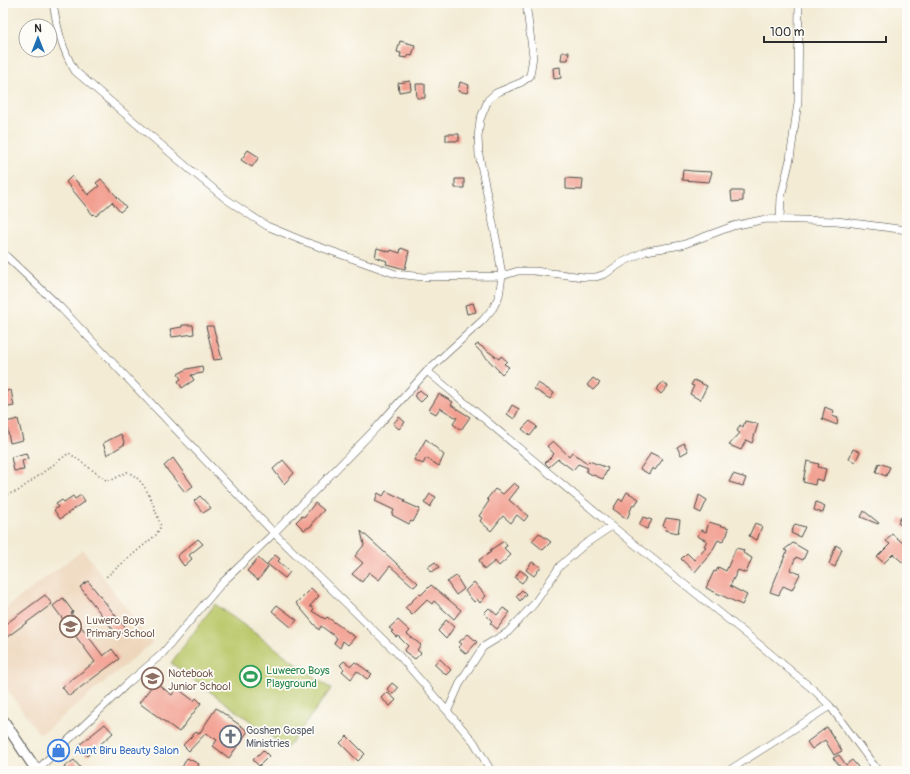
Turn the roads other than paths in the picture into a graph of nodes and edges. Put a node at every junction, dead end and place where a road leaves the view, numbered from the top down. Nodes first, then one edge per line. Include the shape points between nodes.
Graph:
1 (53, 3) edge
2 (526, 3) edge
3 (799, 3) edge
4 (780, 219) junction
5 (907, 230) edge
6 (3, 253) edge
7 (502, 276) junction
8 (427, 371) junction
9 (612, 526) junction
10 (274, 533) junction
11 (830, 706) junction
12 (448, 710) junction
13 (3, 720) edge
14 (37, 771) edge
15 (492, 771) edge
16 (728, 771) edge
17 (878, 771) edge

1 - 7 street via 62,45 75,71 226,199 262,222 303,241 396,274 423,277
2 - 7 street via 534,56 530,76 496,93 488,100 480,120 478,137 479,155
3 - 4 street via 798,102 790,160 781,197
4 - 5 street via 837,220
4 - 7 street via 748,222 682,245 646,251 596,277 534,270
6 - 10 street via 60,307
7 - 8 street via 499,296 493,308
8 - 9 street
8 - 10 street via 378,426
9 - 11 street via 760,645
9 - 12 street via 585,544 560,566 534,604 514,627 483,647 461,681
10 - 12 street via 396,652
10 - 14 street via 222,583 162,654 128,683
11 - 16 street
11 - 17 street
12 - 15 street via 474,742
13 - 14 main road

